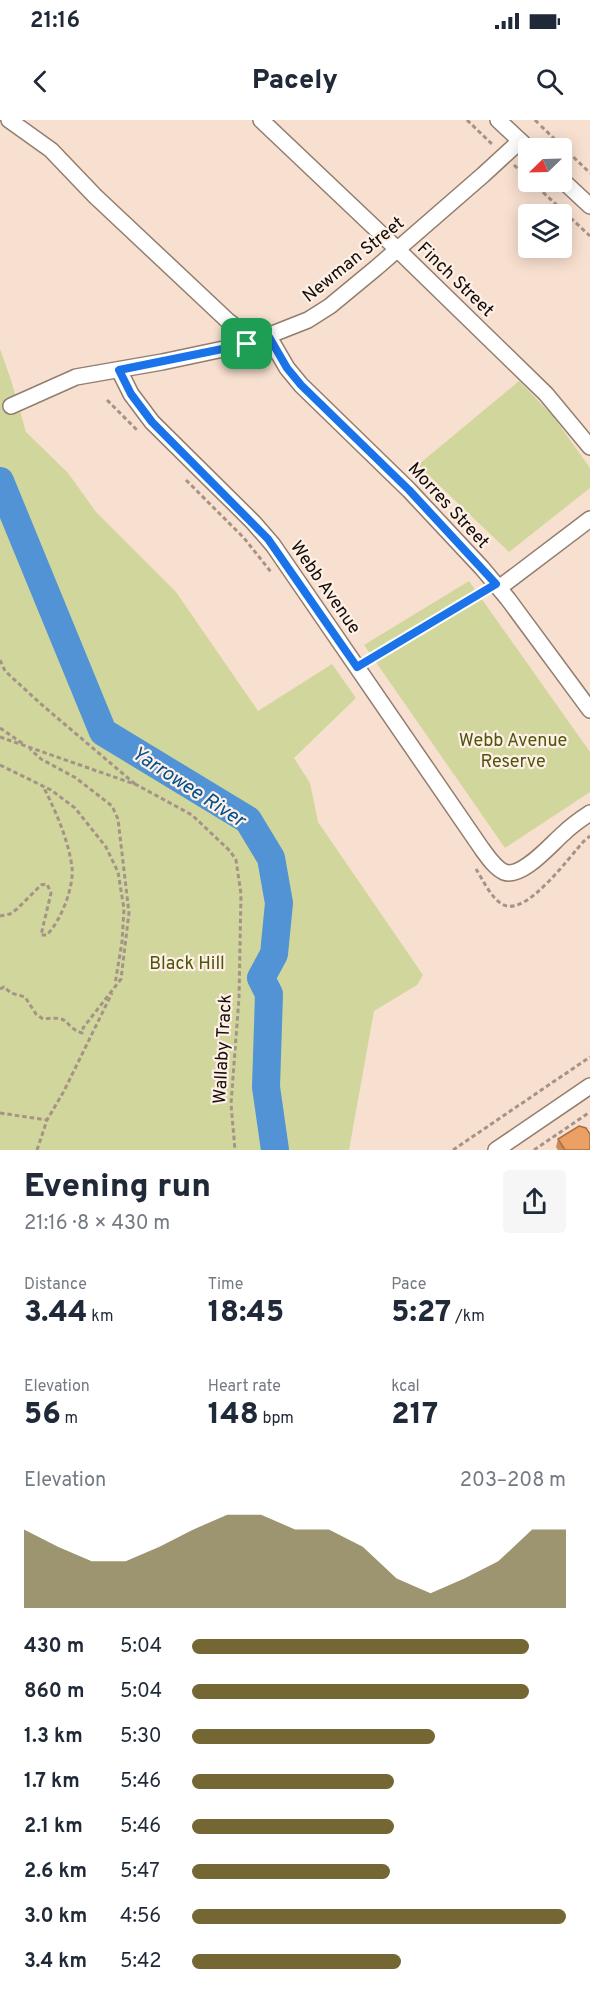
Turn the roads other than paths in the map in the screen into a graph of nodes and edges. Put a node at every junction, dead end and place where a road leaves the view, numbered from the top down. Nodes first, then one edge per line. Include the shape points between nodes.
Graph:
1 (9, 120) edge
2 (261, 120) edge
3 (498, 120) edge
4 (518, 139) edge
5 (518, 149) edge
6 (572, 189) edge
7 (590, 206) edge
8 (397, 249) junction
9 (262, 339) junction
10 (119, 370) junction
11 (11, 406) dead end
12 (590, 447) edge
13 (590, 519) edge
14 (497, 586) junction
15 (590, 710) edge
16 (590, 813) edge
17 (590, 1086) edge
18 (503, 1148) edge

1 - 9 street, Morres Street via 51,150 228,321
2 - 8 street, Finch Street
3 - 4 street
5 - 8 street, Newman Street
6 - 7 street
8 - 9 street, Newman Street via 325,310
8 - 12 street, Finch Street via 546,394
9 - 10 street, Newman Street
9 - 14 street, Morres Street via 301,385 409,490
10 - 11 street, Newman Street via 67,380
10 - 16 street, Webb Avenue via 148,417 268,539 482,849 502,871 515,873 526,867
13 - 14 street
14 - 15 street, Morres Street
17 - 18 street

